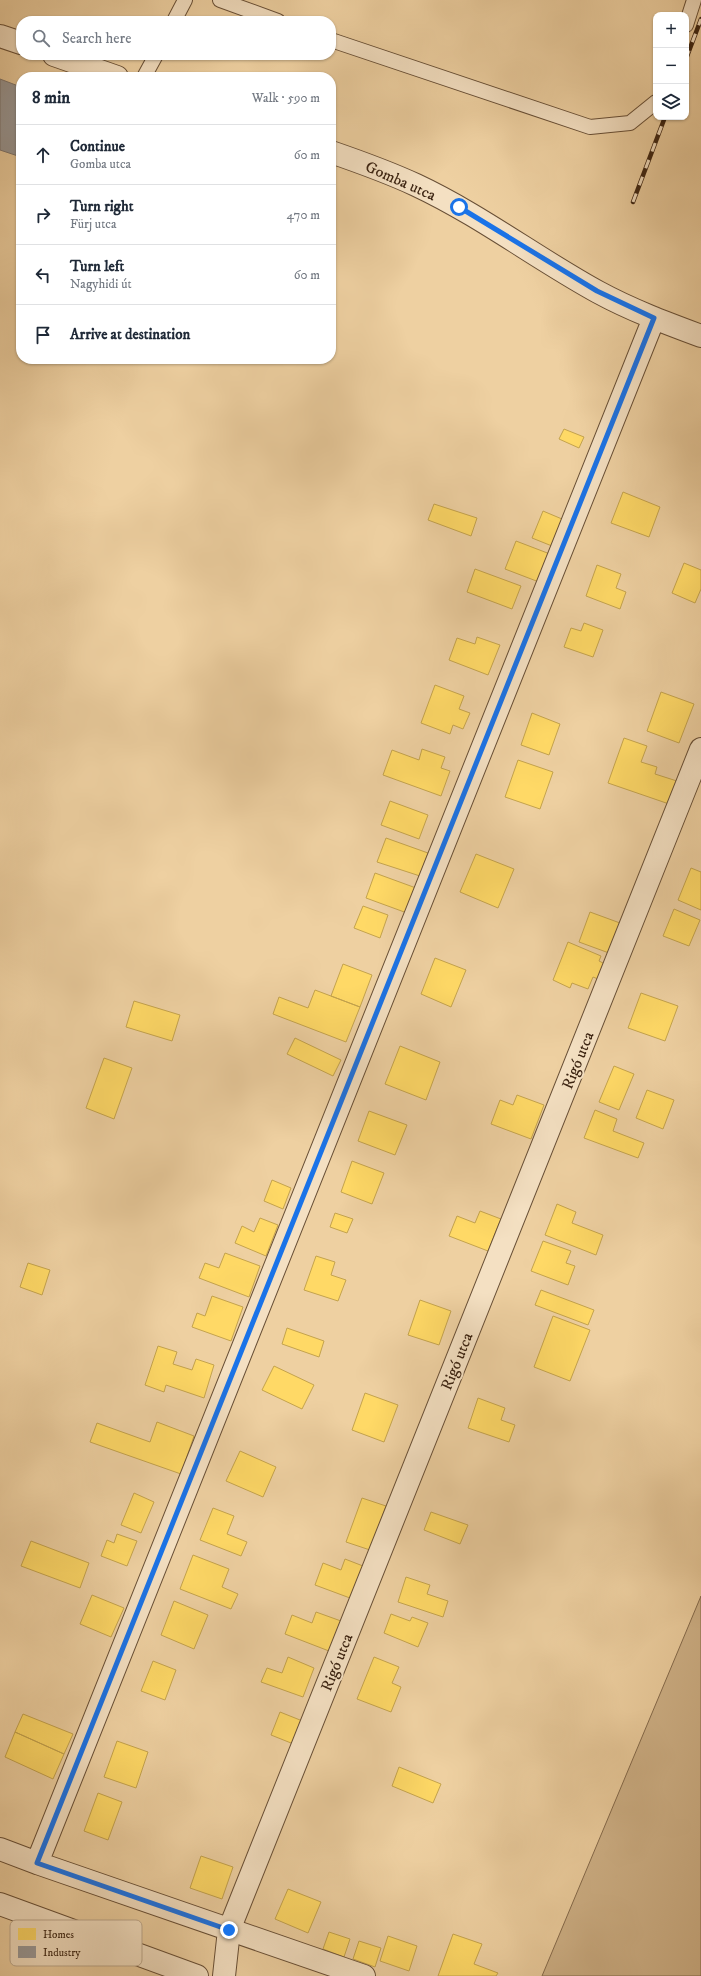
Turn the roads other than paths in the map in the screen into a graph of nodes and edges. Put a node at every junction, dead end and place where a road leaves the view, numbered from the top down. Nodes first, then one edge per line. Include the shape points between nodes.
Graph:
1 (185, 0) edge
2 (220, 0) edge
3 (694, 0) edge
4 (177, 16) edge
5 (264, 16) edge
6 (689, 16) edge
7 (0, 36) edge
8 (16, 41) edge
9 (336, 42) edge
10 (68, 60) edge
11 (153, 60) edge
12 (103, 72) edge
13 (147, 72) edge
14 (653, 104) edge
15 (336, 154) edge
16 (654, 318) junction
17 (701, 336) edge
18 (701, 749) edge
19 (0, 1849) edge
20 (37, 1863) junction
21 (0, 1904) edge
22 (44, 1920) edge
23 (229, 1930) junction
24 (142, 1956) edge
25 (197, 1976) edge
26 (224, 1976) edge
27 (364, 1976) edge

1 - 4 lane
2 - 5 lane
3 - 6 lane
7 - 8 street
9 - 14 lane via 590,127 630,123
10 - 12 street
11 - 13 lane
15 - 16 street, Gomba utca via 416,185 459,207 597,291
16 - 17 street, Gomba utca
16 - 20 street
18 - 23 street, Rigó utca
19 - 20 street
20 - 23 street
21 - 22 street
23 - 26 street, Rigó utca
23 - 27 street
24 - 25 street

